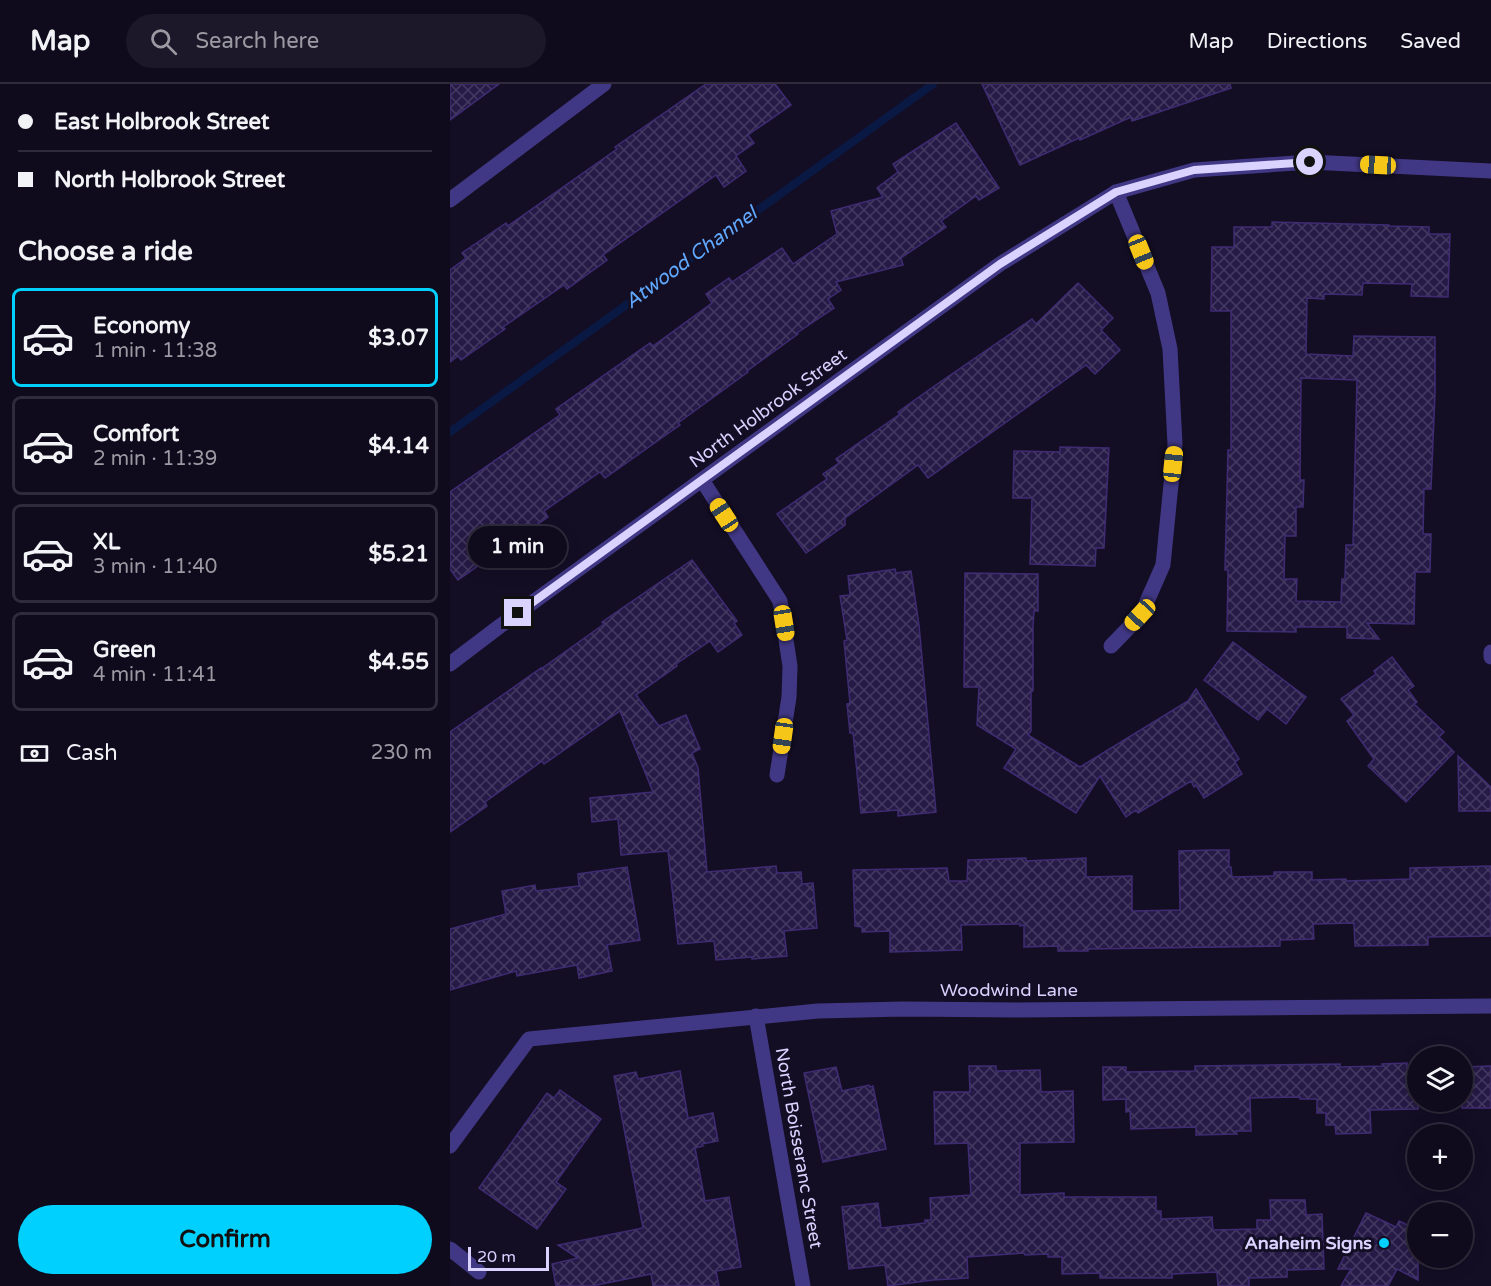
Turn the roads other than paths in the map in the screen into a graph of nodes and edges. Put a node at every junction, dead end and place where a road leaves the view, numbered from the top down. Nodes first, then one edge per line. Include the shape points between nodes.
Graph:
1 (604, 84) edge
2 (1491, 171) edge
3 (1116, 192) junction
4 (450, 200) edge
5 (702, 480) junction
6 (1111, 646) dead end
7 (450, 664) edge
8 (777, 775) dead end
9 (1491, 1006) edge
10 (756, 1016) junction
11 (450, 1146) edge
12 (450, 1249) edge
13 (479, 1272) dead end
14 (803, 1286) edge

1 - 4 street
2 - 3 street, North Holbrook Street via 1310,162 1194,170
3 - 5 street, North Holbrook Street via 1000,264
3 - 6 street via 1158,293 1170,349 1175,444 1163,565 1140,615
5 - 7 street, North Holbrook Street
5 - 8 street via 780,601 790,666
9 - 10 street, Woodwind Lane via 882,1010
10 - 11 street, Woodwind Lane via 528,1039
10 - 14 street, North Boisseranc Street
12 - 13 street

